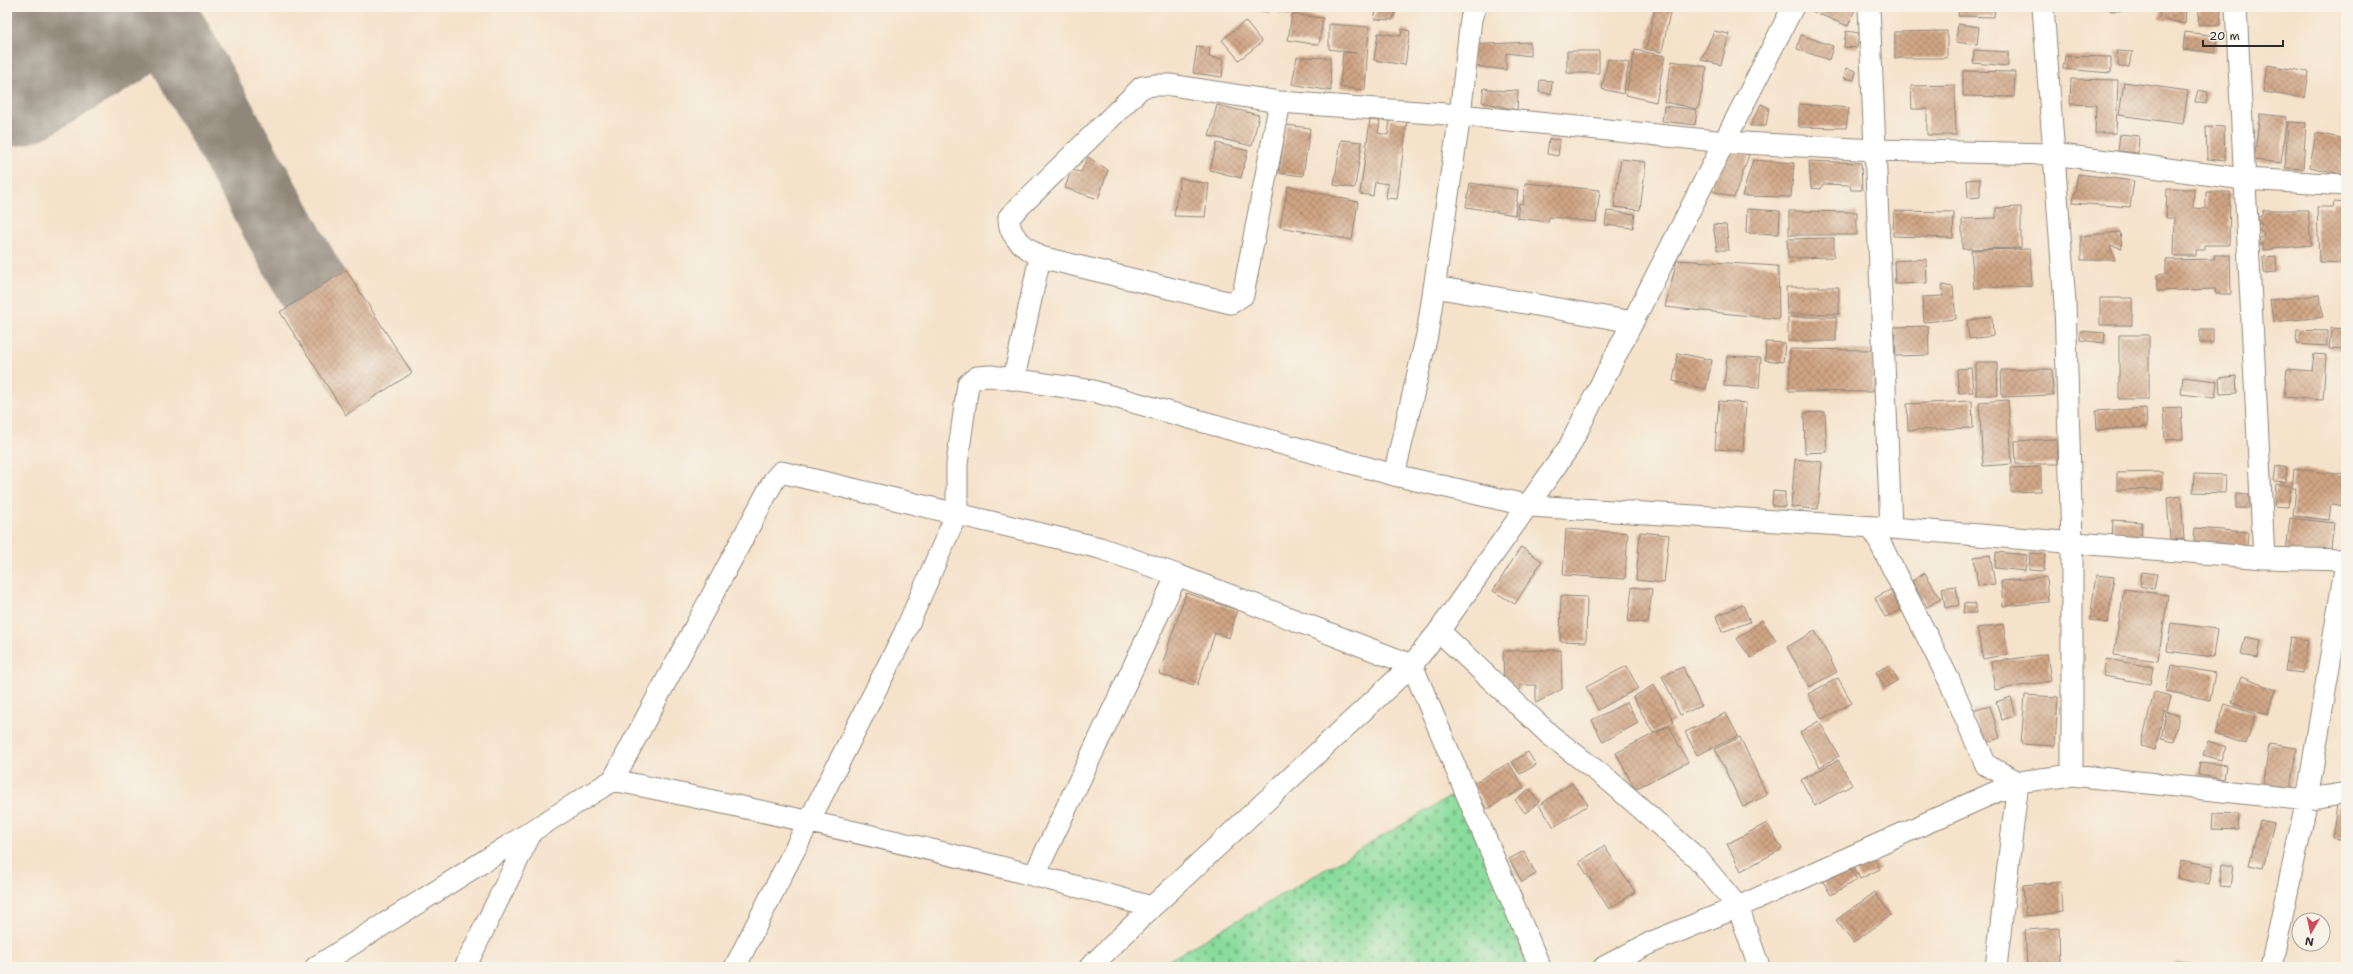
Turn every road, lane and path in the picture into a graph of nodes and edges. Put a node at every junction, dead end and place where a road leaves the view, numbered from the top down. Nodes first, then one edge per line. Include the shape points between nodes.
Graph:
1 (1475, 7) edge
2 (1793, 7) edge
3 (1869, 7) edge
4 (2043, 7) edge
5 (2236, 7) edge
6 (1280, 102) junction
7 (1460, 116) junction
8 (1726, 142) junction
9 (1875, 150) junction
10 (2052, 154) junction
11 (2244, 179) junction
12 (2346, 185) edge
13 (1040, 257) junction
14 (1435, 287) junction
15 (1633, 322) junction
16 (1014, 378) junction
17 (1394, 474) junction
18 (1530, 506) junction
19 (957, 513) junction
20 (1882, 528) junction
21 (2072, 542) junction
22 (2264, 558) junction
23 (2346, 560) edge
24 (2346, 563) edge
25 (1177, 575) junction
26 (1439, 631) junction
27 (1412, 665) junction
28 (2072, 775) junction
29 (613, 780) junction
30 (2018, 782) junction
31 (2346, 793) edge
32 (2307, 800) junction
33 (809, 820) junction
34 (531, 833) junction
35 (1035, 874) junction
36 (1152, 906) junction
37 (1738, 907) junction
38 (316, 967) edge
39 (465, 967) edge
40 (735, 967) edge
41 (1090, 967) edge
42 (1540, 967) edge
43 (1604, 967) edge
44 (1759, 967) edge
45 (1996, 967) edge
46 (2271, 967) edge

1 - 7 street via 1471,19
2 - 8 street
3 - 9 street
4 - 10 street
5 - 11 street
6 - 7 street
6 - 13 street via 1171,85 1154,84 1142,87 1009,217 1009,227 1013,236
6 - 13 street via 1243,295 1238,300 1231,303
7 - 8 street
7 - 14 street
8 - 9 street
8 - 15 street
9 - 10 street
9 - 20 street
10 - 11 street
10 - 21 street via 2065,302
11 - 12 street
11 - 22 street
13 - 16 street
14 - 15 street
14 - 17 street via 1427,335
15 - 18 street via 1569,447
16 - 17 street via 1093,391
16 - 19 street via 977,377 968,384 957,464
17 - 18 street
18 - 20 street
18 - 26 street
19 - 25 street via 1100,548
19 - 29 street via 781,472 774,480
19 - 33 street via 904,634
20 - 21 street
20 - 30 street via 1986,765
21 - 22 street
21 - 28 street
22 - 23 street
24 - 32 street
25 - 27 street
25 - 35 street
26 - 27 street
26 - 37 street via 1550,735 1612,783 1698,859
27 - 36 street
27 - 42 street
28 - 30 street
28 - 32 street
29 - 33 street
29 - 34 street
30 - 37 street
30 - 45 street
31 - 32 street
32 - 46 street
33 - 35 street
33 - 40 street
34 - 38 street
34 - 39 street
35 - 36 street
36 - 41 street
37 - 43 street via 1650,943
37 - 44 street

